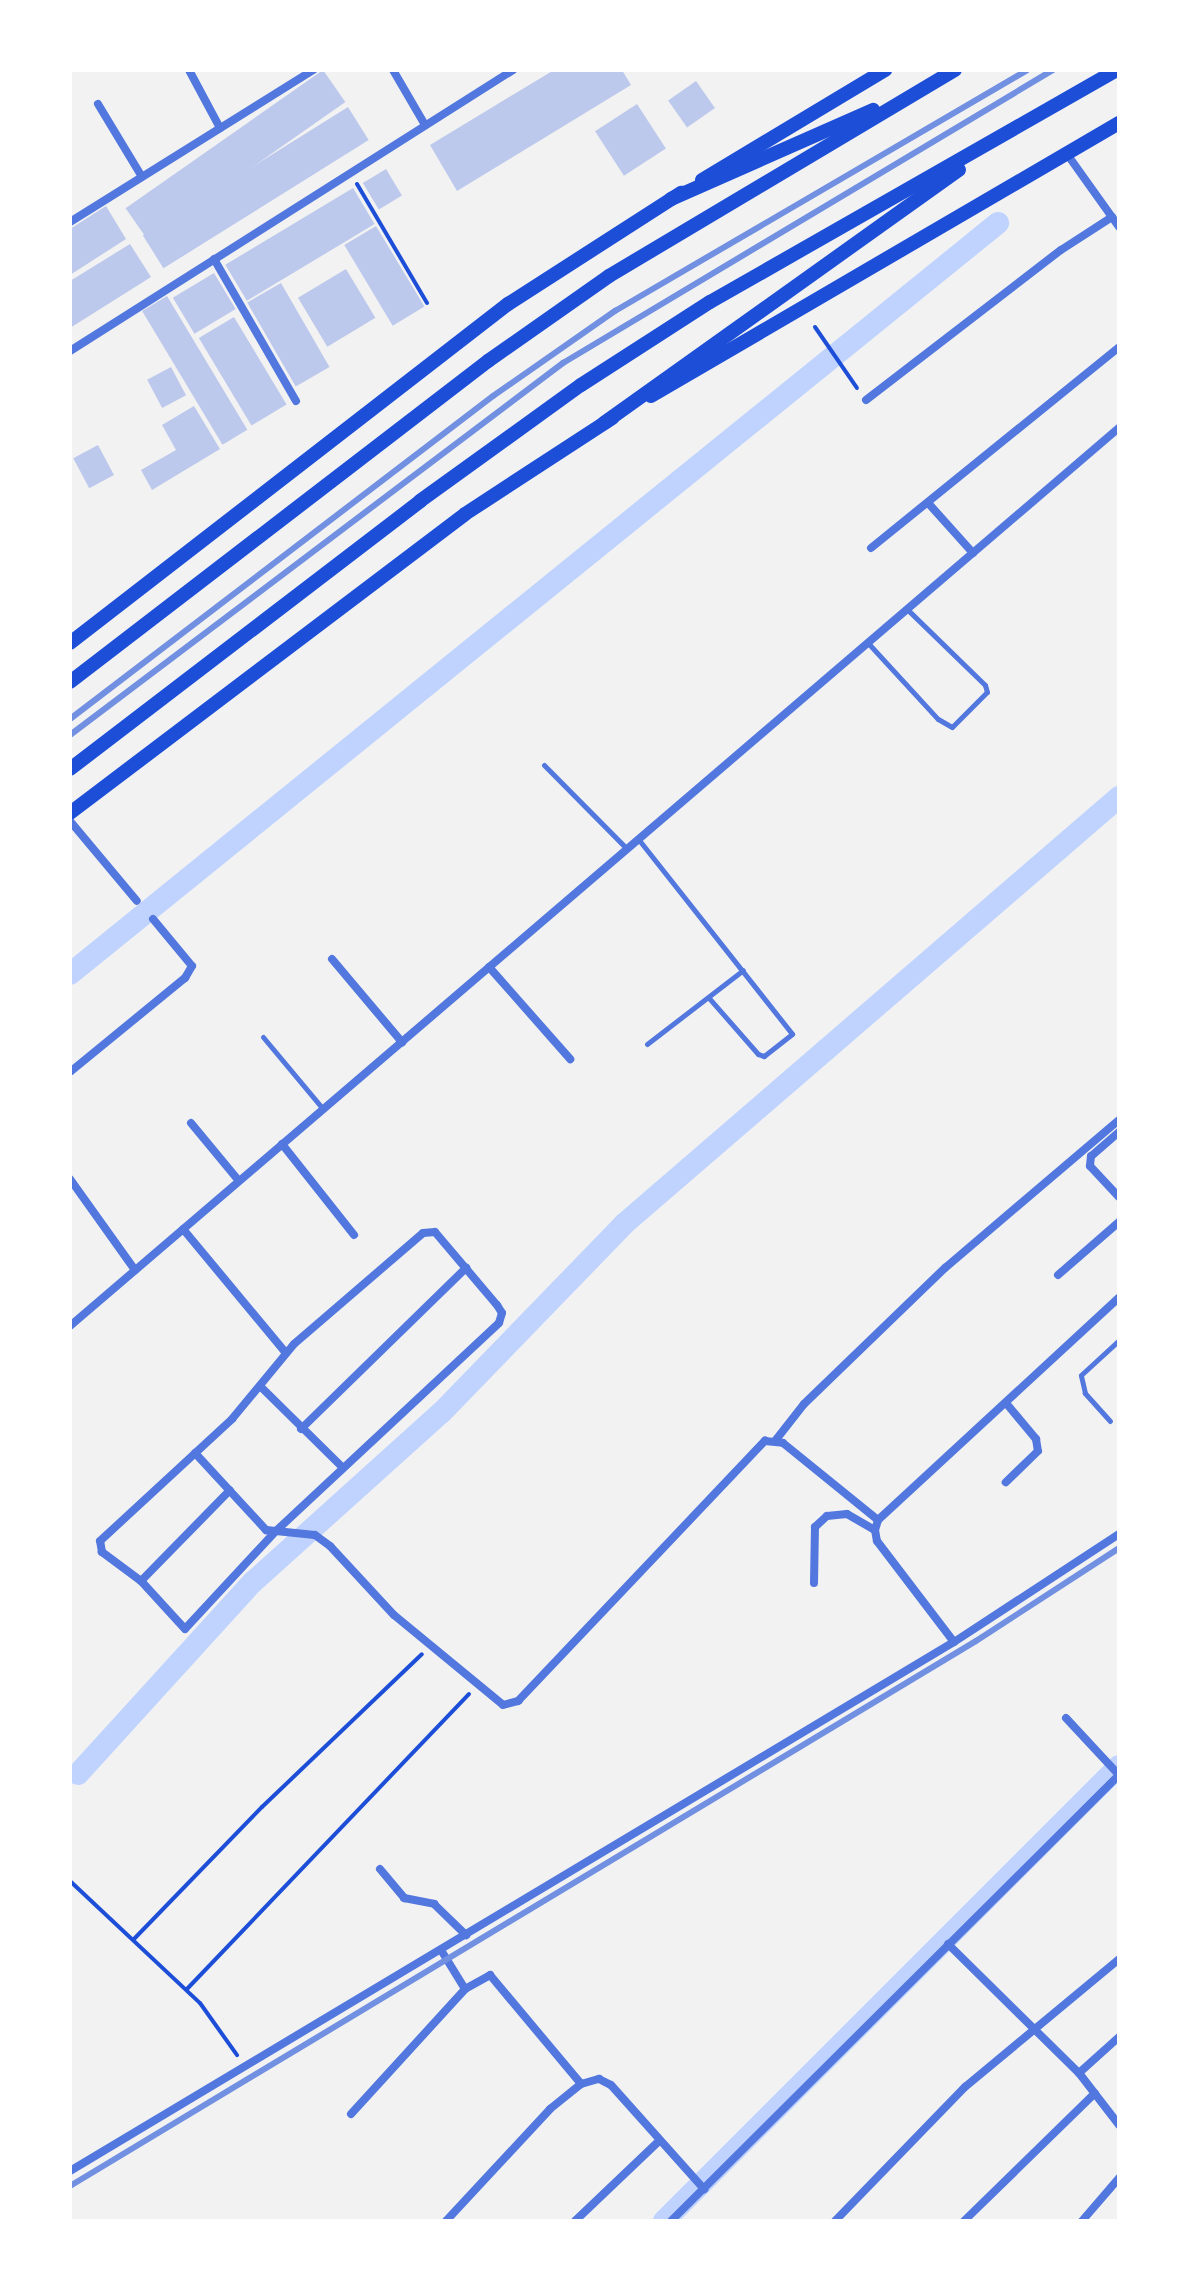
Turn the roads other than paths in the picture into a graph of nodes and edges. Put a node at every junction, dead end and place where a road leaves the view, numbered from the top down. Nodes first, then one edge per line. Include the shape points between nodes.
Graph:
1 (189, 70) edge
2 (313, 70) edge
3 (393, 70) edge
4 (885, 70) edge
5 (955, 70) edge
6 (1116, 70) edge
7 (508, 71) edge
8 (928, 86) junction
9 (98, 104) dead end
10 (1119, 123) edge
11 (425, 125) junction
12 (1022, 126) junction
13 (220, 128) junction
14 (1067, 154) junction
15 (142, 177) junction
16 (671, 199) junction
17 (1112, 217) junction
18 (70, 222) edge
19 (1119, 227) edge
20 (214, 259) junction
21 (1119, 347) edge
22 (70, 351) edge
23 (866, 400) road end
24 (296, 401) dead end
25 (604, 423) junction
26 (1119, 428) edge
27 (929, 504) junction
28 (871, 548) dead end
29 (973, 553) junction
30 (907, 609) junction
31 (70, 643) edge
32 (868, 643) junction
33 (70, 682) edge
34 (544, 765) dead end
35 (70, 769) edge
36 (70, 813) edge
37 (70, 821) edge
38 (638, 839) junction
39 (627, 849) junction
40 (137, 901) dead end
41 (153, 919) dead end
42 (332, 959) dead end
43 (489, 967) junction
44 (743, 970) junction
45 (709, 998) junction
46 (263, 1037) dead end
47 (402, 1042) junction
48 (647, 1044) dead end
49 (570, 1059) dead end
50 (70, 1072) edge
51 (323, 1109) junction
52 (1119, 1120) edge
53 (191, 1123) dead end
54 (1119, 1132) edge
55 (282, 1144) junction
56 (70, 1179) edge
57 (239, 1181) junction
58 (1119, 1197) edge
59 (1119, 1222) edge
60 (183, 1229) junction
61 (354, 1235) dead end
62 (466, 1268) junction
63 (135, 1270) junction
64 (1058, 1275) dead end
65 (1119, 1298) edge
66 (70, 1326) edge
67 (1119, 1340) edge
68 (286, 1353) junction
69 (260, 1386) junction
70 (1006, 1403) junction
71 (1110, 1421) dead end
72 (301, 1429) junction
73 (775, 1441) junction
74 (195, 1453) junction
75 (342, 1467) junction
76 (1006, 1482) dead end
77 (230, 1490) junction
78 (876, 1525) junction
79 (275, 1532) junction
80 (1119, 1534) edge
81 (141, 1581) junction
82 (814, 1583) dead end
83 (954, 1642) junction
84 (1066, 1718) dead end
85 (1117, 1772) edge
86 (380, 1869) dead end
87 (466, 1935) junction
88 (948, 1944) junction
89 (441, 1950) junction
90 (1119, 1959) edge
91 (465, 1989) junction
92 (1033, 2028) junction
93 (1119, 2037) edge
94 (1079, 2073) junction
95 (581, 2084) junction
96 (1095, 2093) junction
97 (351, 2114) dead end
98 (1119, 2125) edge
99 (659, 2141) junction
100 (70, 2171) edge
101 (1119, 2178) edge
102 (701, 2186) junction
103 (446, 2221) edge
104 (575, 2221) edge
105 (671, 2221) edge
106 (835, 2221) edge
107 (964, 2221) edge
108 (1082, 2221) edge

1 - 13 street
2 - 13 street
3 - 11 street
4 - 16 main road
5 - 8 main road
6 - 12 main road
7 - 11 street
8 - 16 main road
8 - 33 main road via 609,276 488,361
9 - 15 street
10 - 14 main road
11 - 20 street
12 - 25 main road
12 - 35 main road via 710,302 581,385 408,510
13 - 15 street
14 - 17 street
14 - 25 main road
15 - 18 street
16 - 31 main road via 496,313
17 - 19 street
17 - 23 street
20 - 22 street
20 - 24 street
21 - 27 street
25 - 36 main road via 465,514
26 - 29 street
27 - 28 street
27 - 29 street
29 - 30 street
30 - 32 street
30 - 32 lane via 985,685 987,692 952,727 938,719
32 - 38 street
34 - 39 lane
37 - 40 street
38 - 39 street
38 - 44 lane
39 - 43 street
41 - 50 street via 192,966 185,978
42 - 47 street
43 - 47 street
43 - 49 street
44 - 45 lane
44 - 45 lane via 788,1026 788,1039 764,1056 758,1054
45 - 48 lane
46 - 51 lane
47 - 51 street
51 - 55 street
52 - 73 street via 945,1268 804,1404
53 - 57 street
54 - 58 street via 1091,1156 1090,1166
55 - 57 street
55 - 61 street
56 - 63 street
57 - 60 street
59 - 64 street
60 - 63 street
60 - 68 street
62 - 68 street via 435,1232 423,1233
62 - 72 street
62 - 75 street via 502,1313 499,1323
63 - 66 street
65 - 70 street
67 - 71 lane via 1081,1375 1085,1393
68 - 69 street
69 - 72 street
69 - 74 street
70 - 76 street via 1036,1439 1038,1451
70 - 78 street
72 - 75 street
73 - 78 street
73 - 79 street via 765,1441 518,1701 503,1705 430,1647 315,1535
74 - 77 street
74 - 81 street via 100,1541 102,1552
75 - 79 street
77 - 79 street
77 - 81 street
78 - 82 street via 847,1514 827,1516 815,1527
78 - 83 street via 877,1541
79 - 81 street via 185,1629
80 - 83 street
83 - 87 street
84 - 85 street
85 - 88 street
86 - 87 street via 404,1898 434,1904
87 - 89 street
88 - 92 street
88 - 102 street
89 - 91 street
89 - 100 street
90 - 92 street
91 - 95 street via 490,1975
91 - 97 street
92 - 94 street
92 - 106 street via 965,2087
93 - 94 street
94 - 96 street
95 - 99 street via 599,2079 611,2085
95 - 103 street via 550,2109
96 - 98 street
96 - 107 street
99 - 102 street
99 - 104 street
101 - 108 street
102 - 105 street

